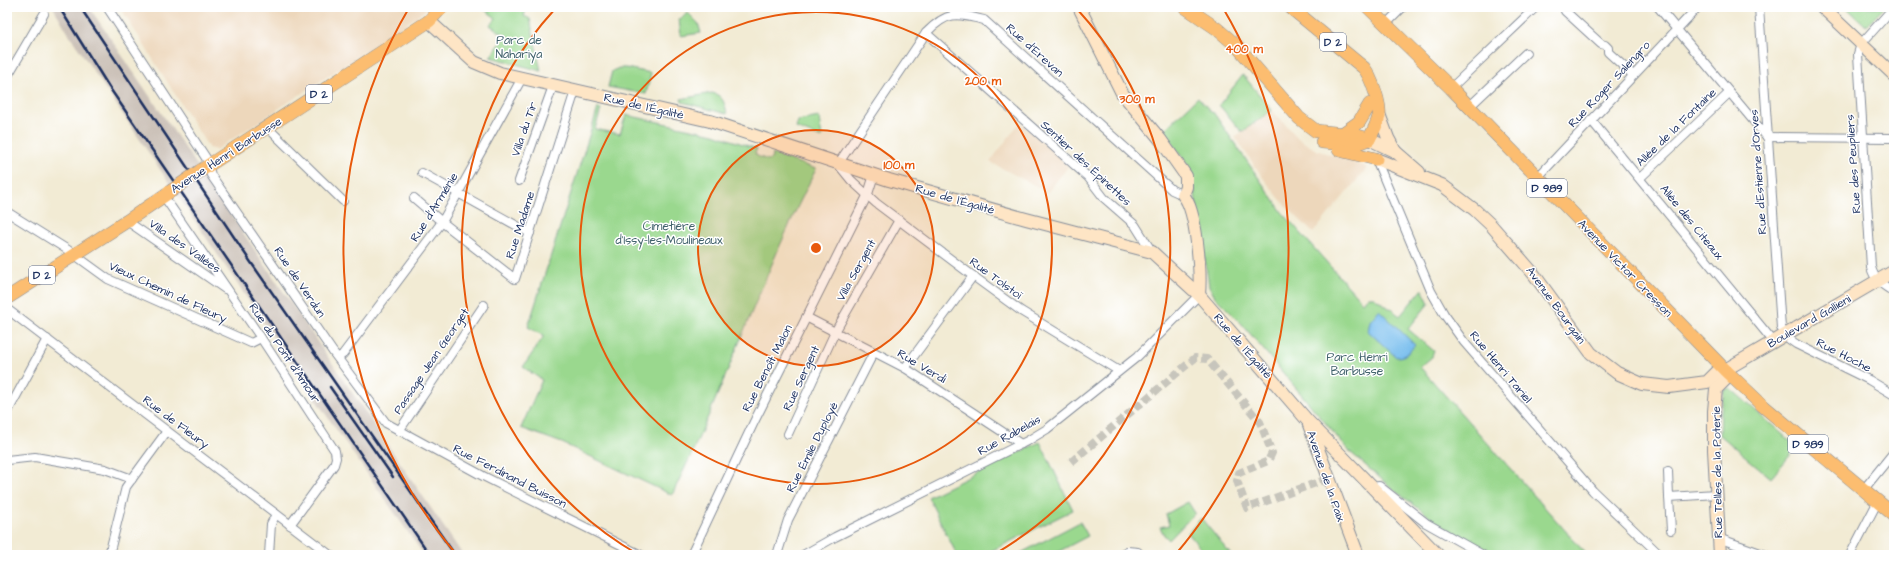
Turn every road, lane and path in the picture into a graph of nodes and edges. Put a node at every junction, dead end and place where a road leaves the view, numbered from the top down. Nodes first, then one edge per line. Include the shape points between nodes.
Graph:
1 (107, 7) edge
2 (442, 7) edge
3 (1079, 7) edge
4 (1185, 7) edge
5 (1290, 7) edge
6 (1368, 7) edge
7 (1403, 7) edge
8 (1536, 7) edge
9 (1565, 7) edge
10 (1658, 7) edge
11 (1698, 7) edge
12 (1760, 7) edge
13 (1822, 7) edge
14 (1894, 7) edge
15 (958, 11) edge
16 (44, 14) dead end
17 (429, 21) junction
18 (1386, 24) junction
19 (1676, 30) junction
20 (926, 33) junction
21 (1860, 49) junction
22 (1526, 53) dead end
23 (1633, 75) junction
24 (1894, 75) edge
25 (7, 77) edge
26 (522, 78) junction
27 (1371, 81) junction
28 (553, 86) junction
29 (1451, 88) junction
30 (575, 91) junction
31 (1729, 93) junction
32 (1370, 104) junction
33 (1469, 107) junction
34 (1379, 114) junction
35 (1591, 120) junction
36 (268, 128) junction
37 (1342, 134) junction
38 (1319, 137) junction
39 (1767, 137) junction
40 (1863, 138) junction
41 (1894, 138) edge
42 (1369, 139) junction
43 (1396, 152) junction
44 (1376, 159) junction
45 (1406, 162) junction
46 (838, 164) junction
47 (204, 168) junction
48 (422, 173) dead end
49 (874, 175) junction
50 (1425, 177) junction
51 (1537, 178) junction
52 (1640, 178) junction
53 (519, 181) dead end
54 (168, 193) junction
55 (457, 193) junction
56 (868, 194) junction
57 (1183, 195) junction
58 (414, 198) dead end
59 (343, 201) dead end
60 (7, 212) edge
61 (898, 220) junction
62 (127, 221) junction
63 (442, 222) junction
64 (530, 233) junction
65 (1152, 252) junction
66 (73, 255) junction
67 (1894, 271) edge
68 (972, 276) junction
69 (1878, 281) junction
70 (229, 291) junction
71 (1894, 292) edge
72 (1199, 295) junction
73 (7, 298) edge
74 (484, 305) dead end
75 (7, 309) edge
76 (806, 317) junction
77 (835, 332) junction
78 (1785, 335) junction
79 (261, 338) junction
80 (47, 339) junction
81 (1773, 341) junction
82 (874, 352) junction
83 (338, 358) junction
84 (905, 368) junction
85 (1725, 370) junction
86 (1119, 371) junction
87 (1712, 385) junction
88 (1894, 395) edge
89 (375, 410) joint
90 (7, 413) edge
91 (1307, 420) junction
92 (167, 431) junction
93 (399, 431) junction
94 (788, 434) dead end
95 (1021, 444) junction
96 (1894, 452) edge
97 (7, 460) edge
98 (1668, 471) dead end
99 (132, 479) junction
100 (1371, 487) junction
101 (1864, 489) junction
102 (1716, 494) junction
103 (1669, 497) junction
104 (1878, 502) junction
105 (276, 514) junction
106 (1894, 515) edge
107 (1426, 523) junction
108 (290, 525) junction
109 (1409, 527) junction
110 (1671, 530) dead end
111 (1718, 538) junction
112 (779, 552) edge
113 (109, 555) edge
114 (269, 555) edge
115 (330, 555) edge
116 (641, 555) edge
117 (691, 555) edge
118 (803, 555) edge
119 (1120, 555) edge
120 (1140, 555) edge
121 (1353, 555) edge
122 (1358, 555) edge
123 (1438, 555) edge
124 (1482, 555) edge
125 (1660, 555) edge
126 (1720, 555) edge
127 (1766, 555) edge
128 (1850, 555) edge

1 - 47 street, Rue de Verdun via 204,155
2 - 17 main road, Avenue Henri Barbusse / D 2
3 - 57 main road via 1122,93 1164,144 1186,176
4 - 38 main road via 1237,46 1299,118
5 - 27 main road, D 2 via 1364,68
6 - 18 main road, Avenue Victor Cresson / D 989
7 - 18 street
8 - 29 street
9 - 23 street via 1566,11 1601,44 1606,45 1608,52
10 - 19 street
11 - 19 street, Rue Roger Salengro
12 - 39 street, Rue d'Estienne d'Orves
13 - 21 main road
14 - 21 street
15 - 20 street, Rue d'Erevan via 938,21
15 - 57 street, Rue d'Erevan via 984,20 1172,190
16 - 25 street
17 - 26 main road, Rue de l'Égalité via 474,62 500,73
17 - 36 main road, Avenue Henri Barbusse / D 2
18 - 29 main road, Avenue Victor Cresson / D 989
19 - 23 street, Rue Roger Salengro
19 - 31 street
20 - 46 street, Rue d'Erevan
20 - 65 street, Sentier des Épinettes via 1088,177 1104,198 1135,225
21 - 24 main road
21 - 40 street, Rue des Peupliers
22 - 33 street
23 - 35 street, Rue Roger Salengro
26 - 28 main road, Rue de l'Égalité
26 - 55 street, Rue d'Arménie
27 - 32 main road
27 - 34 main road, D 2
28 - 30 main road, Rue de l'Égalité
28 - 53 street, Villa du Tir
29 - 33 main road, Avenue Victor Cresson / D 989
30 - 46 main road, Rue de l'Égalité via 710,121
30 - 64 street, Rue Madame
31 - 39 street
31 - 52 street, Allée de la Fontaine
32 - 37 main road via 1359,122
32 - 42 main road via 1372,107
33 - 51 main road, Avenue Victor Cresson / D 989
34 - 42 main road
34 - 43 main road
35 - 51 street, Rue Roger Salengro
35 - 52 street, Allée des Citeaux
36 - 47 main road, Avenue Henri Barbusse / D 2
36 - 59 street
37 - 38 main road
37 - 42 main road
38 - 42 main road via 1353,145
38 - 44 main road via 1334,149
39 - 40 street
39 - 78 street, Rue d'Estienne d'Orves via 1781,328
40 - 41 street
40 - 69 street, Rue des Peupliers via 1871,267
42 - 43 main road
42 - 44 main road
43 - 45 main road, Avenue Bourgain
44 - 45 main road
44 - 50 main road, Avenue Bourgain
44 - 125 street, Rue Henri Tariel via 1431,291 1464,342 1589,486
45 - 50 main road, Avenue Bourgain
46 - 49 main road, Rue de l'Égalité
46 - 56 street, Rue Tolstoï via 851,180
47 - 54 main road, Avenue Henri Barbusse / D 2, bridge
47 - 83 street, Rue de Verdun via 212,175
48 - 55 street
49 - 56 street, Rue Benoît Malon
49 - 65 main road, Rue de l'Égalité
50 - 87 main road, Avenue Bourgain via 1442,185 1490,225 1533,273 1585,345 1608,368 1631,380 1655,386
51 - 85 main road, Avenue Victor Cresson / D 989
52 - 81 street, Allée des Citeaux
54 - 62 main road, Avenue Henri Barbusse / D 2
54 - 70 street, Rue du Pont d'Amour via 167,201
55 - 63 street, Rue d'Arménie
55 - 64 street
56 - 61 street, Rue Tolstoï
56 - 76 street, Rue Benoît Malon
57 - 72 main road via 1188,200 1192,212 1200,272
58 - 63 street
60 - 66 street, Vieux Chemin de Fleury
61 - 68 street, Rue Tolstoï
61 - 77 street, Villa Sergent
62 - 66 main road, Avenue Henri Barbusse / D 2
62 - 70 street, Villa des Vallées
63 - 64 street, Rue Madame via 515,279
63 - 83 street, Rue d'Arménie
65 - 72 main road, Rue de l'Égalité
66 - 73 main road, Avenue Henri Barbusse / D 2
66 - 79 street, Vieux Chemin de Fleury via 108,279 206,324 251,343
67 - 69 main road, Boulevard Gallieni
68 - 84 street
68 - 86 street, Rue Tolstoï via 1021,311
69 - 71 street
69 - 78 main road, Boulevard Gallieni
70 - 79 street, Rue du Pont d'Amour
72 - 86 street, Rue Rabelais via 1137,357
72 - 91 main road, Rue de l'Égalité
74 - 93 street, Passage Jean Georget
75 - 80 street, Rue de Fleury
76 - 77 street, Rue Verdi
76 - 117 street, Rue Benoît Malon
77 - 82 street, Rue Verdi
77 - 94 street, Rue Sergent
78 - 81 main road, Boulevard Gallieni
78 - 88 street, Rue Hoche via 1796,344
79 - 108 street, Rue du Pont d'Amour via 335,451 334,464
80 - 90 street
80 - 92 street, Rue de Fleury
81 - 85 main road, Boulevard Gallieni
82 - 84 street, Rue Verdi
82 - 112 street, Rue Émile Duployé via 788,520
83 - 89 street, Rue de Verdun
84 - 95 street, Rue Verdi
85 - 87 main road via 1724,380
85 - 101 main road, Avenue Victor Cresson / D 989 via 1762,405
86 - 95 street, Rue Rabelais via 1047,429
87 - 102 main road, Rue Telles de la Poterie
89 - 93 street, Rue Ferdinand Buisson via 386,423
91 - 100 main road, Rue de l'Égalité
91 - 121 main road, Avenue de la Paix
91 - 122 main road, Avenue de la Paix
92 - 99 street
92 - 105 street, Rue de Fleury
93 - 116 street, Rue Ferdinand Buisson
95 - 118 street, Rue Rabelais
96 - 101 street
97 - 99 street via 35,457 105,469
98 - 103 street
99 - 113 street via 126,487
100 - 107 street via 1379,486
100 - 109 main road, Rue de l'Égalité
101 - 104 main road, Avenue Victor Cresson / D 989
102 - 103 street
102 - 111 main road, Rue Telles de la Poterie
103 - 110 street
104 - 106 main road, Avenue Victor Cresson / D 989
104 - 128 street
105 - 108 street, Rue de Fleury
105 - 114 street via 272,524
107 - 109 street
107 - 124 street
108 - 115 street, Rue de Fleury
109 - 123 main road, Rue de l'Égalité
111 - 126 main road, Rue Telles de la Poterie
111 - 127 street
119 - 120 street via 1128,551 1138,552

